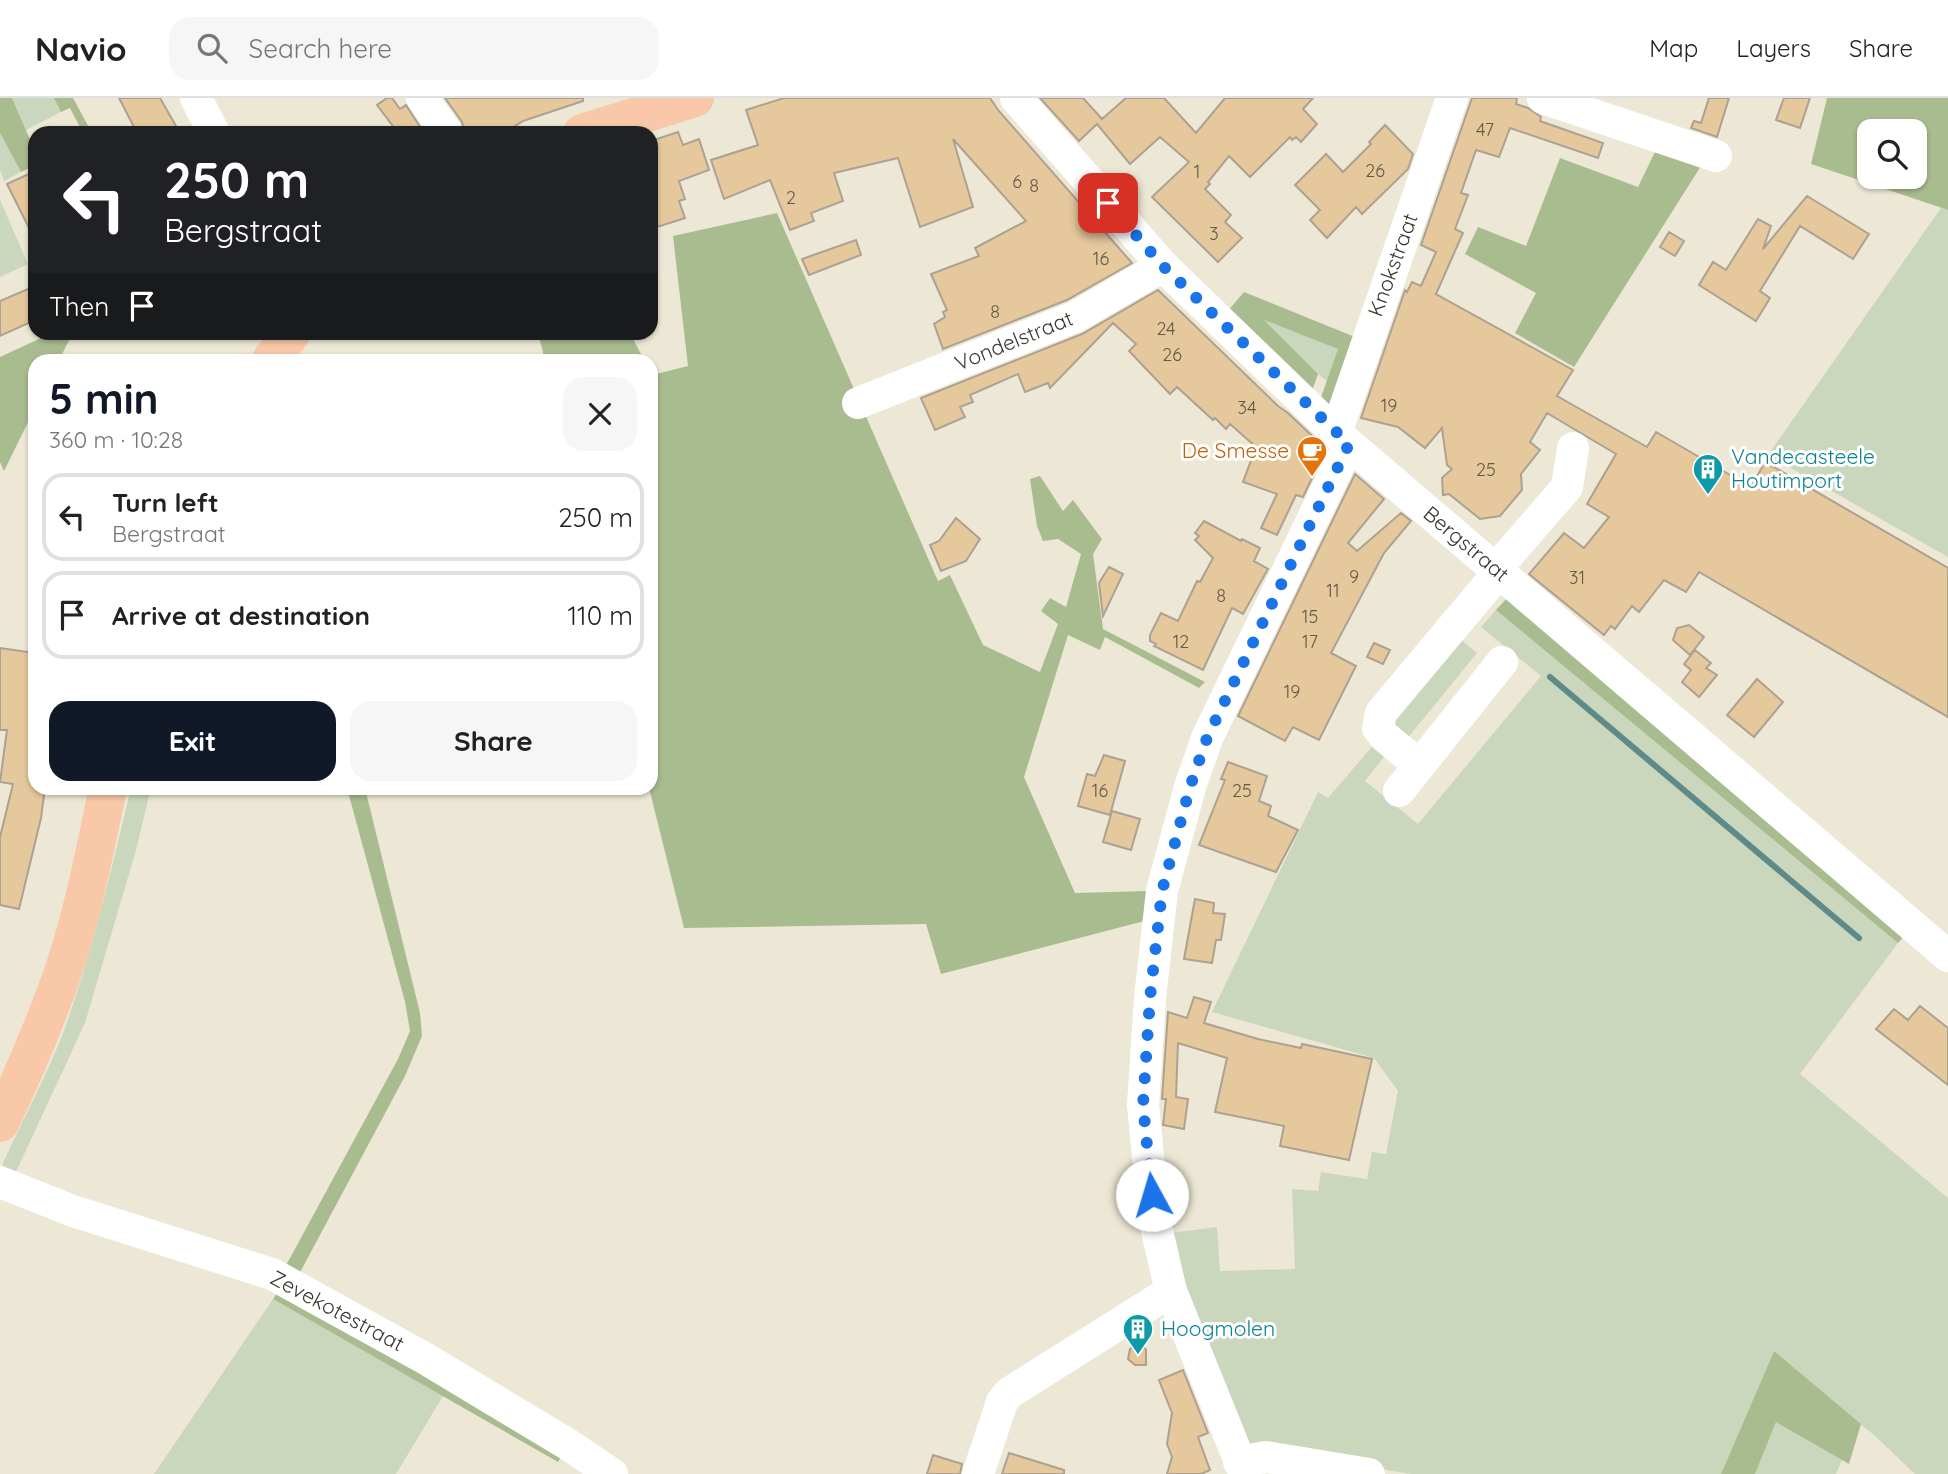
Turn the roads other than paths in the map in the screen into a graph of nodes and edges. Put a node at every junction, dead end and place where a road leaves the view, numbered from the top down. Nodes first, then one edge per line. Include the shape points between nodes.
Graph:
1 (196, 98) edge
2 (422, 98) edge
3 (695, 98) edge
4 (1016, 98) edge
5 (1452, 98) edge
6 (1543, 98) edge
7 (211, 126) edge
8 (442, 126) edge
9 (605, 126) edge
10 (1716, 156) dead end
11 (1163, 266) junction
12 (858, 403) dead end
13 (1343, 438) junction
14 (1573, 448) dead end
15 (1497, 571) junction
16 (1502, 662) dead end
17 (1419, 765) junction
18 (1399, 791) dead end
19 (107, 795) edge
20 (1948, 956) edge
21 (0, 1123) edge
22 (0, 1182) edge
23 (1171, 1291) junction
24 (1242, 1468) edge
25 (612, 1474) edge
26 (978, 1474) edge
27 (1369, 1474) edge

1 - 7 street
2 - 8 street
3 - 9 main road
4 - 11 street, Bergstraat
5 - 13 street, Knokstraat
6 - 10 street
11 - 12 street, Vondelstraat via 1075,317
11 - 13 street, Bergstraat
13 - 15 street, Bergstraat
13 - 23 street, Knokstraat via 1207,738 1162,891 1143,1105 1154,1218
14 - 15 street via 1567,486
15 - 17 street via 1381,713 1378,729
15 - 20 street, Bergstraat
16 - 17 street
17 - 18 street
19 - 21 main road via 62,973
22 - 25 street, Zevekotestraat via 73,1211 272,1274 426,1359
23 - 24 street, Knokstraat
23 - 26 street via 1009,1393
24 - 27 street via 1266,1457

